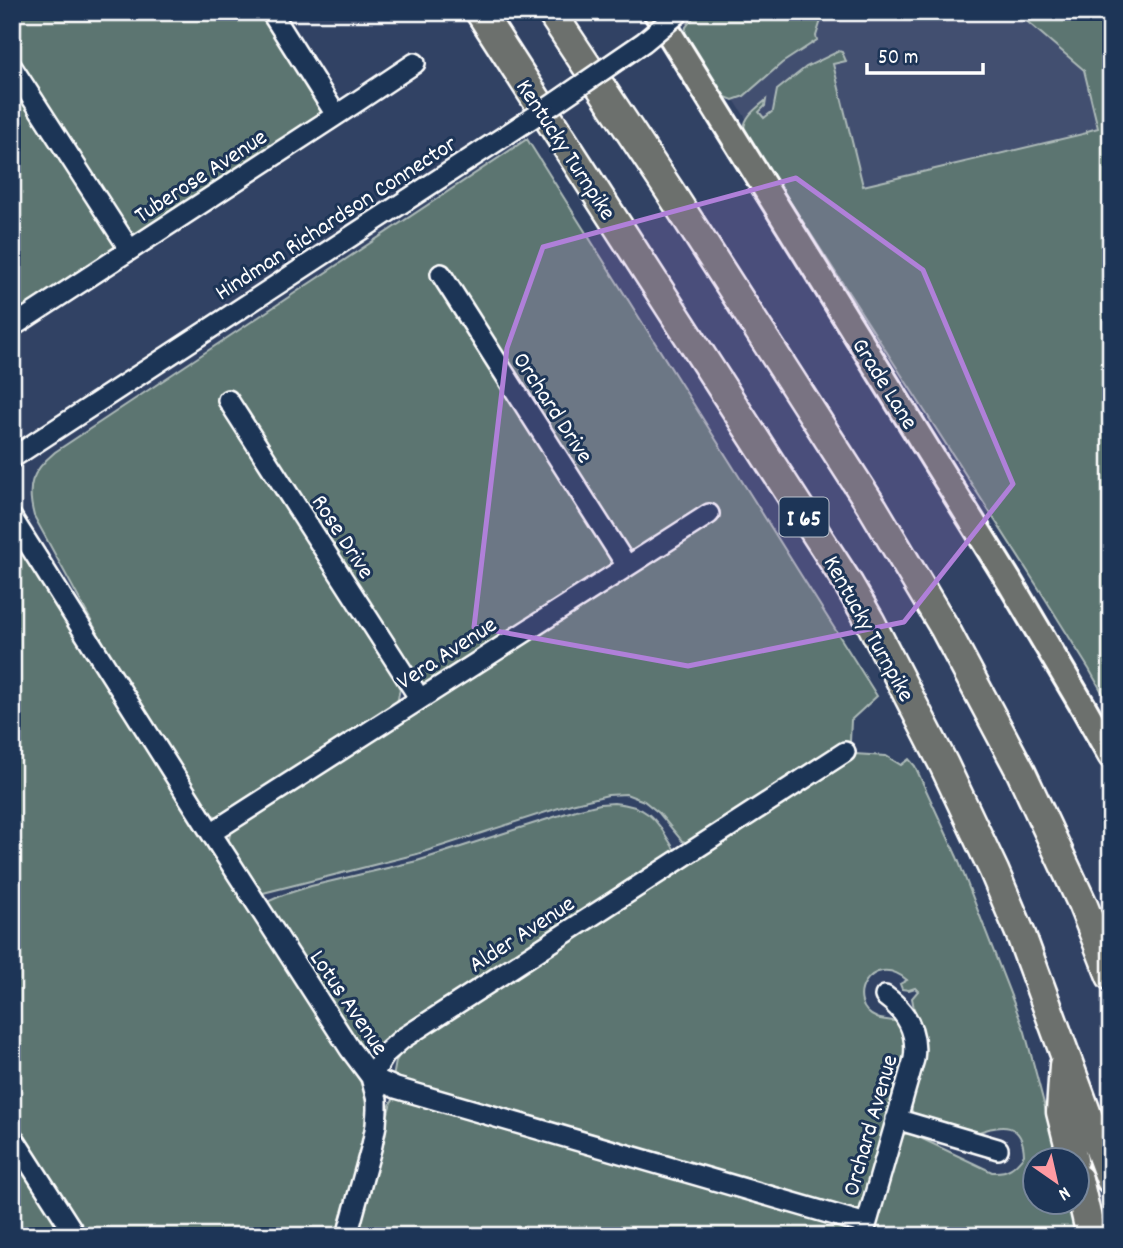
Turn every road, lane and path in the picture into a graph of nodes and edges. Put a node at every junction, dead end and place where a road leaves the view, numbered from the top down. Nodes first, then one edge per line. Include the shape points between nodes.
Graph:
1 (271, 12) edge
2 (480, 12) edge
3 (551, 12) edge
4 (656, 12) edge
5 (680, 12) edge
6 (415, 63) dead end
7 (12, 67) edge
8 (336, 115) junction
9 (130, 250) junction
10 (440, 274) dead end
11 (12, 327) edge
12 (228, 400) dead end
13 (12, 458) edge
14 (709, 514) dead end
15 (12, 518) edge
16 (627, 566) junction
17 (419, 699) junction
18 (845, 752) dead end
19 (1111, 756) edge
20 (211, 833) junction
21 (1111, 976) edge
22 (886, 996) dead end
23 (1064, 1055) junction
24 (371, 1077) junction
25 (896, 1119) junction
26 (12, 1136) edge
27 (1070, 1146) edge
28 (998, 1150) dead end
29 (1111, 1180) edge
30 (1086, 1216) edge
31 (865, 1230) edge
32 (76, 1236) edge
33 (347, 1236) edge
34 (1091, 1236) edge

1 - 8 street
2 - 23 highway, Kentucky Turnpike / I 65 via 870,621 994,871
3 - 21 highway, I 65 via 677,201 944,627 1021,772
4 - 19 main road, Grade Lane via 1009,581
5 - 13 street, Hindman Richardson Connector, bridge via 563,97
6 - 8 street, Tuberose Avenue
7 - 9 street
8 - 9 street, Tuberose Avenue
9 - 11 street, Tuberose Avenue
10 - 16 street, Orchard Drive
12 - 17 street, Rose Drive
14 - 16 street, Vera Avenue
15 - 20 street, Lotus Avenue
16 - 17 street, Vera Avenue
17 - 20 street, Vera Avenue
18 - 24 street, Alder Avenue via 402,1039
20 - 24 street, Lotus Avenue
22 - 25 street, Orchard Avenue via 906,1016 916,1046
23 - 27 highway via 1061,1112
23 - 29 highway, Kentucky Turnpike / I 65
24 - 31 street, Lotus Avenue via 757,1191
24 - 33 street via 377,1100 376,1125
25 - 28 street
25 - 31 street, Orchard Avenue
26 - 32 street
30 - 34 highway

